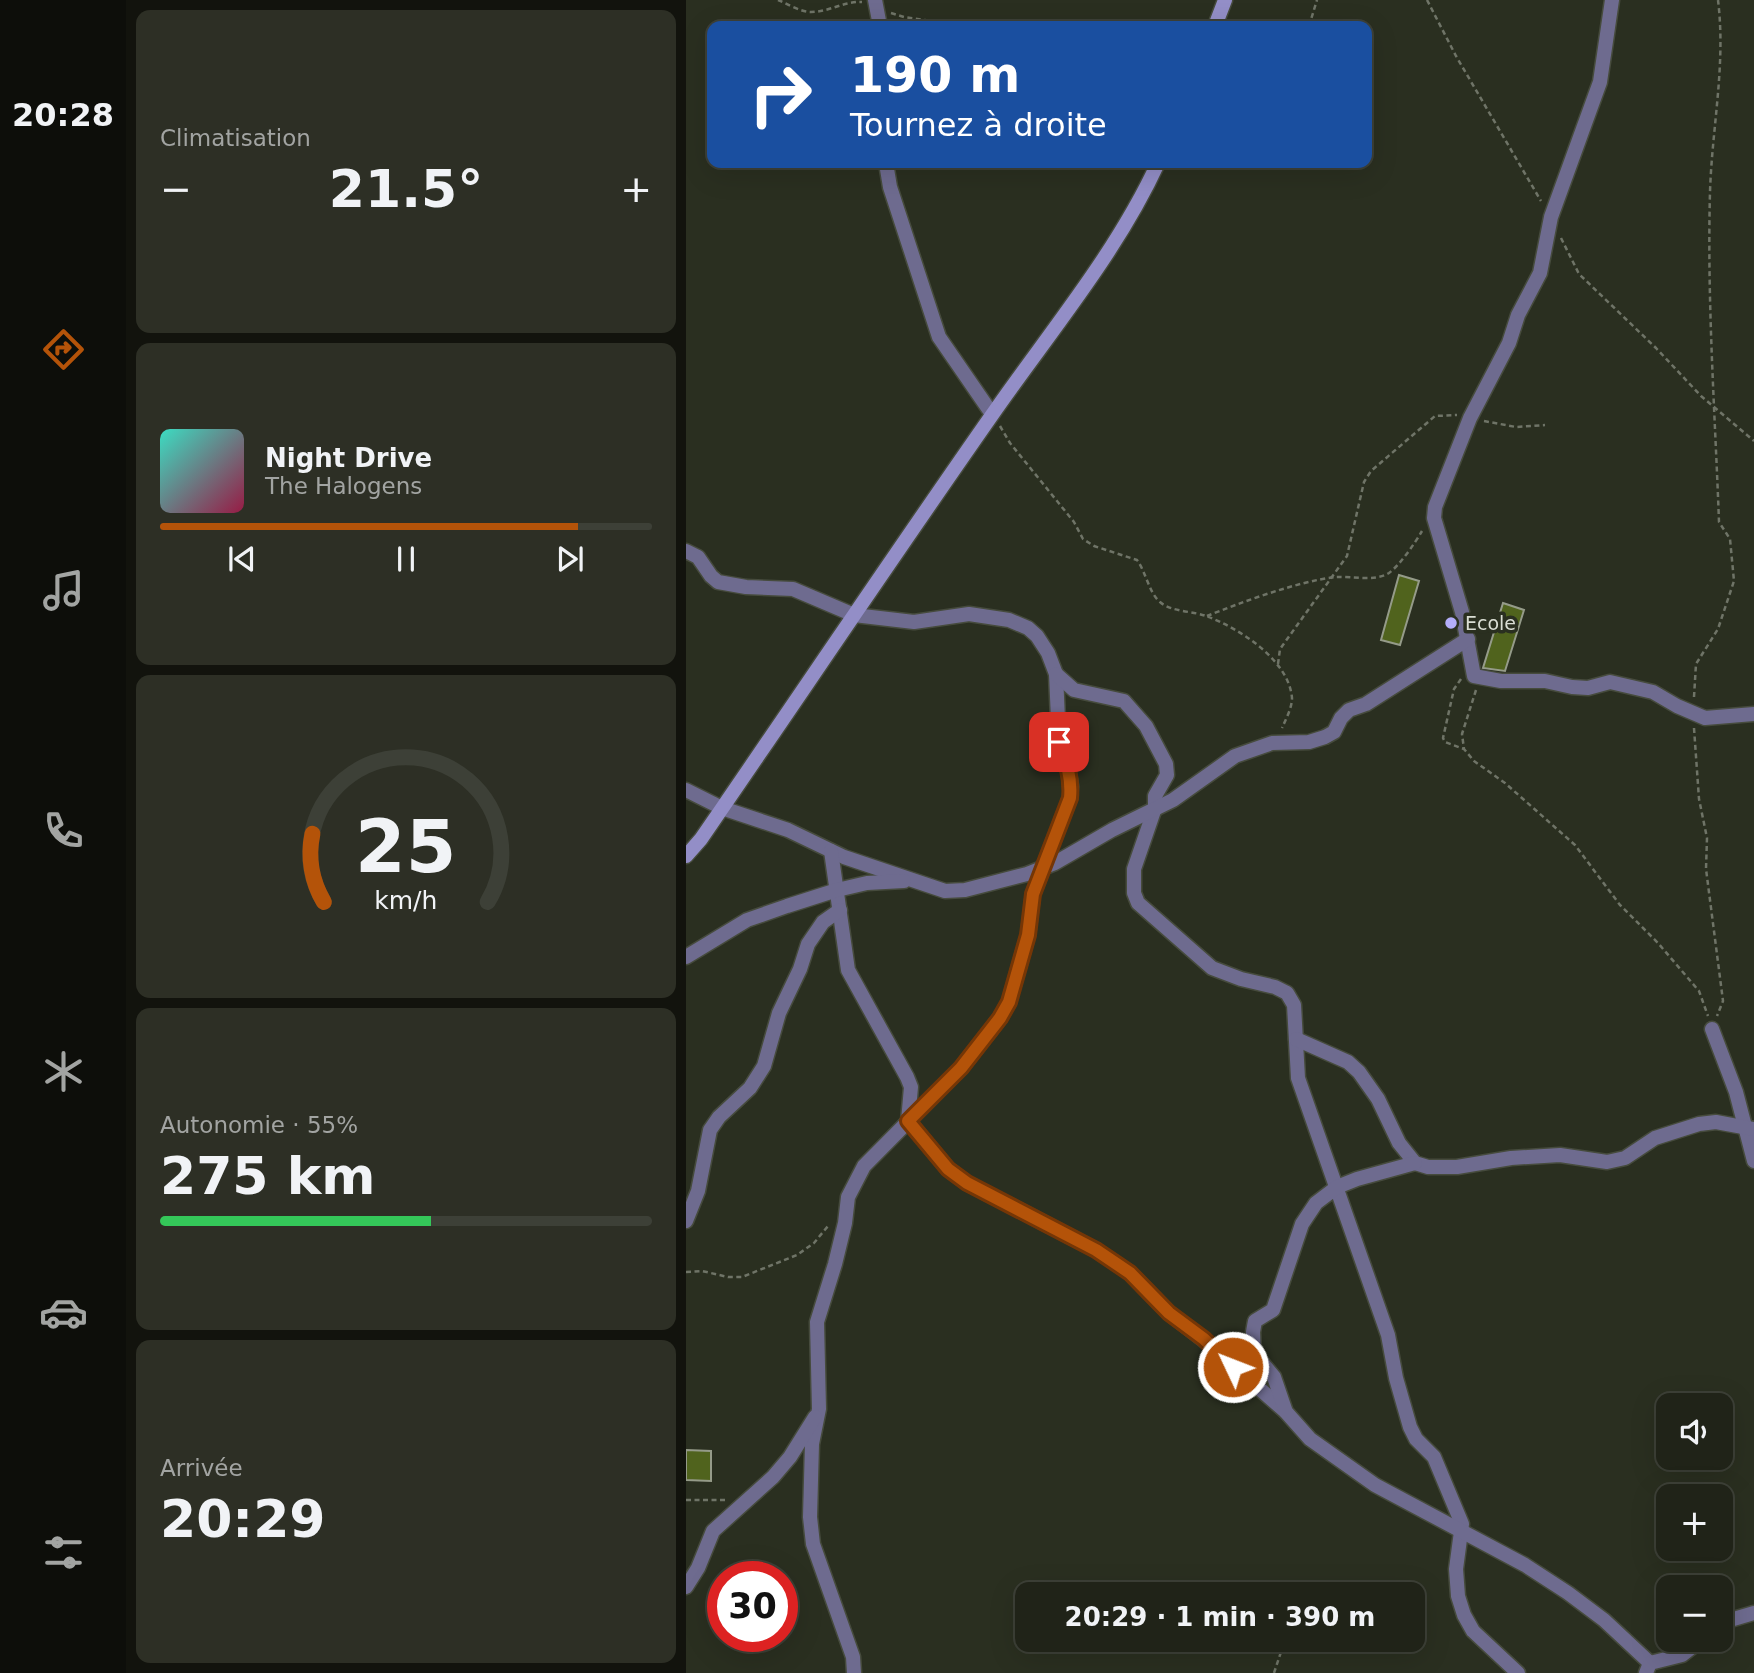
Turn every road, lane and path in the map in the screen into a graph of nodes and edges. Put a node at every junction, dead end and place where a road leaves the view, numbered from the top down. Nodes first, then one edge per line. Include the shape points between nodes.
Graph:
1 (875, 0) edge
2 (1225, 0) edge
3 (1317, 0) edge
4 (1427, 0) edge
5 (1612, 0) edge
6 (1718, 0) edge
7 (879, 21) edge
8 (1217, 21) edge
9 (1311, 21) edge
10 (887, 168) edge
11 (1156, 168) edge
12 (1551, 217) junction
13 (1715, 408) junction
14 (992, 414) junction
15 (1470, 418) junction
16 (1545, 425) dead end
17 (1754, 442) edge
18 (1435, 507) junction
19 (686, 551) edge
20 (1334, 577) junction
21 (854, 615) junction
22 (1207, 616) junction
23 (1468, 639) junction
24 (1278, 664) junction
25 (1056, 674) junction
26 (1476, 675) junction
27 (1692, 713) junction
28 (1754, 715) edge
29 (1272, 743) junction
30 (1464, 749) junction
31 (686, 790) edge
32 (722, 808) junction
33 (1155, 808) junction
34 (831, 851) junction
35 (686, 856) edge
36 (1043, 868) junction
37 (913, 881) junction
38 (837, 890) junction
39 (840, 910) junction
40 (686, 957) edge
41 (1712, 1029) junction
42 (1296, 1039) junction
43 (908, 1121) junction
44 (1749, 1128) edge
45 (1754, 1161) edge
46 (1415, 1163) junction
47 (1337, 1187) junction
48 (686, 1221) edge
49 (832, 1221) dead end
50 (686, 1272) edge
51 (819, 1409) junction
52 (1286, 1412) junction
53 (686, 1500) edge
54 (746, 1503) junction
55 (1462, 1532) junction
56 (686, 1587) edge
57 (1754, 1613) edge
58 (1733, 1619) edge
59 (1281, 1652) edge
60 (1686, 1652) edge
61 (1648, 1668) edge
62 (854, 1673) edge
63 (1274, 1673) edge
64 (1518, 1673) edge

1 - 7 street
2 - 8 street
3 - 9 path
4 - 12 path
5 - 12 street via 1600,82
6 - 13 path via 1721,79 1710,190
10 - 14 street via 939,337
11 - 14 street via 1110,249
12 - 13 path via 1579,274
12 - 15 street via 1540,273
13 - 17 path
13 - 27 path via 1719,522 1730,539 1734,581 1718,629 1696,664
14 - 21 street
14 - 22 path via 1083,539 1137,560 1158,601
15 - 16 path via 1516,427
15 - 18 street
15 - 20 path via 1435,416 1371,471 1364,482 1347,556
18 - 20 path via 1415,544 1388,573
18 - 23 street via 1434,518
19 - 21 street via 698,557 718,582 793,589
20 - 22 path
20 - 24 path via 1280,649
21 - 25 street via 914,622 969,614 1009,620 1037,636
21 - 32 street
22 - 24 path via 1243,635
23 - 26 street
23 - 29 street via 1366,704 1349,710 1325,737
24 - 29 path via 1292,705
25 - 33 street via 1074,690 1124,701 1146,726 1166,764 1167,775 1155,796
25 - 36 street via 1059,742 1071,786
26 - 27 street via 1580,688 1610,682 1653,691
26 - 30 path via 1462,734
26 - 30 path via 1460,680 1454,689 1443,733 1445,742
27 - 28 street via 1705,718
27 - 41 path via 1723,1001
29 - 33 street via 1235,756
30 - 41 path via 1575,845 1620,905 1699,991
31 - 32 street
32 - 34 street
32 - 35 street
33 - 36 street
33 - 42 street via 1134,869 1138,903 1212,968 1287,993 1294,1005
34 - 37 street
34 - 38 street
36 - 37 street via 965,890 945,891
36 - 43 street via 1009,1002 961,1068
37 - 38 street
38 - 39 street
38 - 40 street via 747,920
39 - 43 street via 848,970 911,1087
39 - 48 street via 823,922 808,944 779,1013 764,1066 750,1088 710,1129 698,1191
41 - 44 street
42 - 46 street via 1348,1062 1359,1072
42 - 47 street via 1298,1078
43 - 51 street via 864,1166 848,1197 835,1264 817,1322
43 - 52 street via 948,1169 967,1183 1096,1250 1130,1273 1169,1313
44 - 45 street
44 - 46 street via 1699,1124 1607,1162 1560,1155 1457,1167
46 - 47 street
47 - 52 street via 1316,1203 1302,1224 1273,1310 1255,1321 1252,1332 1254,1353 1274,1377
47 - 55 street via 1388,1335 1410,1427 1434,1457
49 - 50 path via 797,1255 742,1277
51 - 54 street via 790,1457
51 - 62 street via 812,1444 813,1544 853,1657
52 - 55 street via 1310,1439 1375,1485
53 - 54 path via 717,1498
54 - 56 street via 713,1531
55 - 61 street via 1525,1565 1604,1620
55 - 64 street via 1456,1569 1464,1615 1473,1631
57 - 58 street
59 - 63 path
60 - 61 street

